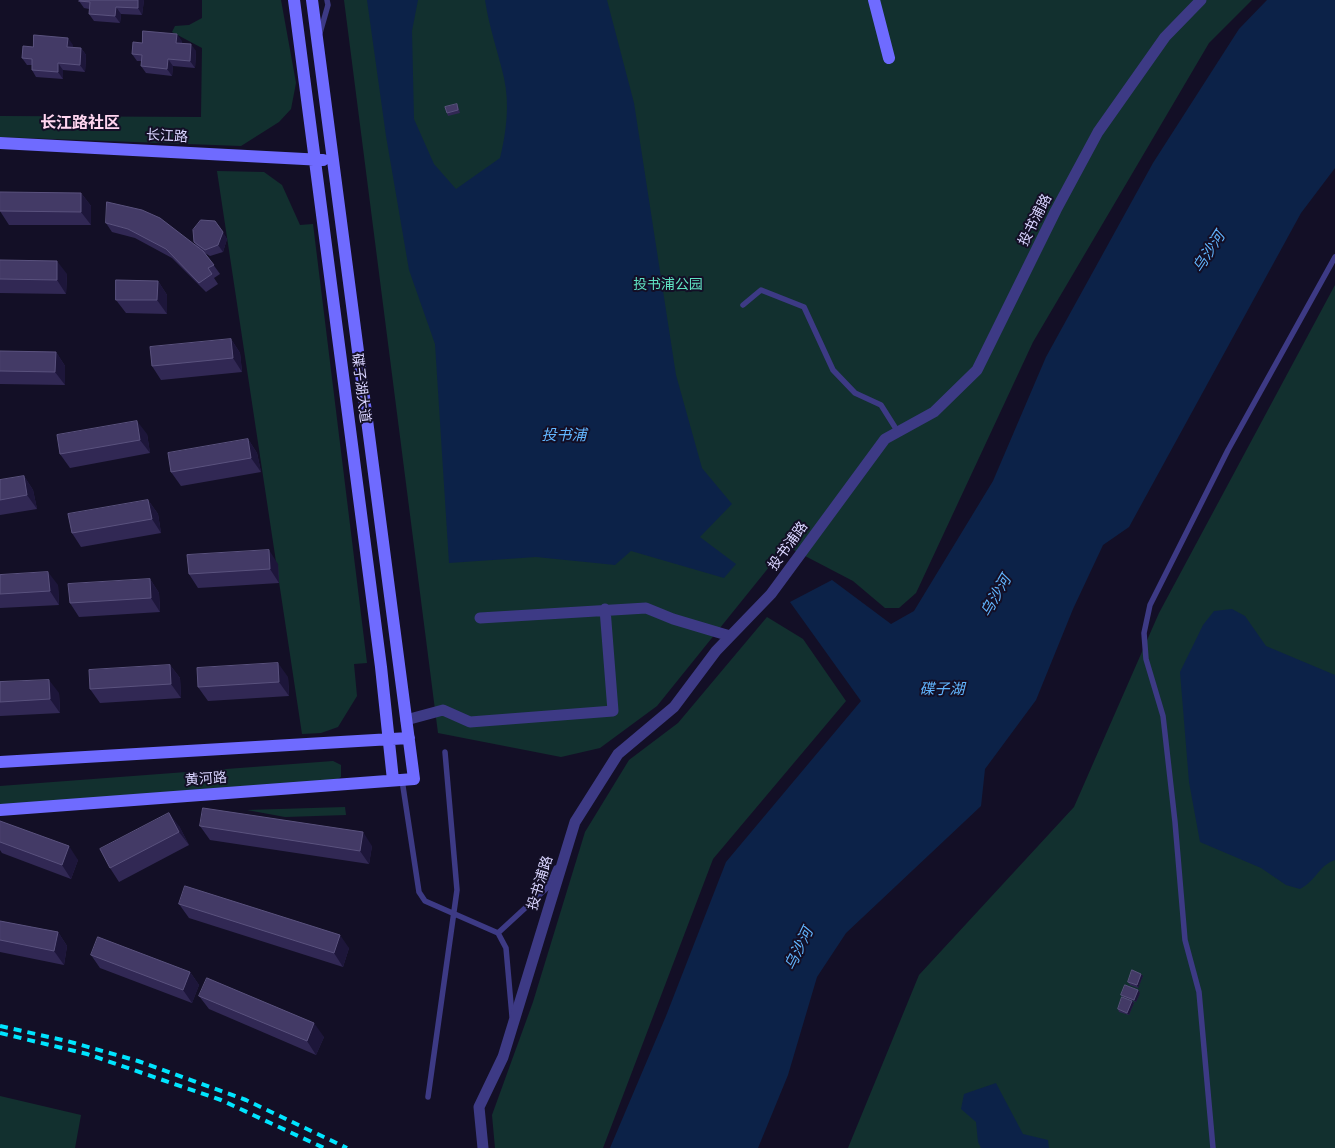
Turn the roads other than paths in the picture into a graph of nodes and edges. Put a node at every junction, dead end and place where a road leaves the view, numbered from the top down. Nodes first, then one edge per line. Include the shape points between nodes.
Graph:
1 (294, 0) edge
2 (312, 0) edge
3 (327, 0) edge
4 (874, 0) edge
5 (1200, 0) edge
6 (317, 39) junction
7 (889, 58) dead end
8 (0, 143) edge
9 (316, 159) junction
10 (333, 160) junction
11 (1335, 258) edge
12 (743, 305) dead end
13 (898, 432) junction
14 (605, 609) junction
15 (480, 618) dead end
16 (730, 636) junction
17 (406, 720) junction
18 (408, 738) junction
19 (388, 739) junction
20 (446, 752) dead end
21 (0, 762) edge
22 (403, 780) junction
23 (0, 810) edge
24 (575, 822) junction
25 (454, 914) junction
26 (498, 933) junction
27 (513, 1024) junction
28 (428, 1097) dead end
29 (483, 1148) edge
30 (1213, 1148) edge

1 - 9 main road, 碟子湖大道
2 - 6 main road, 碟子湖大道
3 - 6 lane
4 - 7 main road
5 - 13 street, 投书浦路 via 1164,37 1098,132 978,370 934,412
6 - 10 main road, 碟子湖大道
8 - 9 main road, 长江路
9 - 10 main road, 长江路
9 - 19 main road, 碟子湖大道
10 - 17 main road, 碟子湖大道
11 - 30 lane via 1228,450 1150,604 1144,632 1146,659 1163,716 1184,940 1199,992
12 - 13 lane via 761,290 804,306 833,370 856,393 881,406
13 - 16 street, 投书浦路 via 884,439 771,594
14 - 15 street
14 - 16 street via 646,608
14 - 17 street via 613,711 470,722 442,710
16 - 24 street, 投书浦路 via 674,707 618,754
17 - 18 main road, 碟子湖大道
18 - 19 main road, 黄河路
18 - 22 main road, 碟子湖大道
19 - 21 main road, 黄河路
19 - 22 main road, 碟子湖大道
20 - 25 lane via 458,890
22 - 23 main road, 黄河路
22 - 25 lane via 419,892 424,901
24 - 26 lane via 548,887
24 - 27 street, 投书浦路
25 - 26 lane
25 - 28 lane
26 - 27 lane via 506,948
27 - 29 street, 投书浦路 via 503,1057 479,1107

